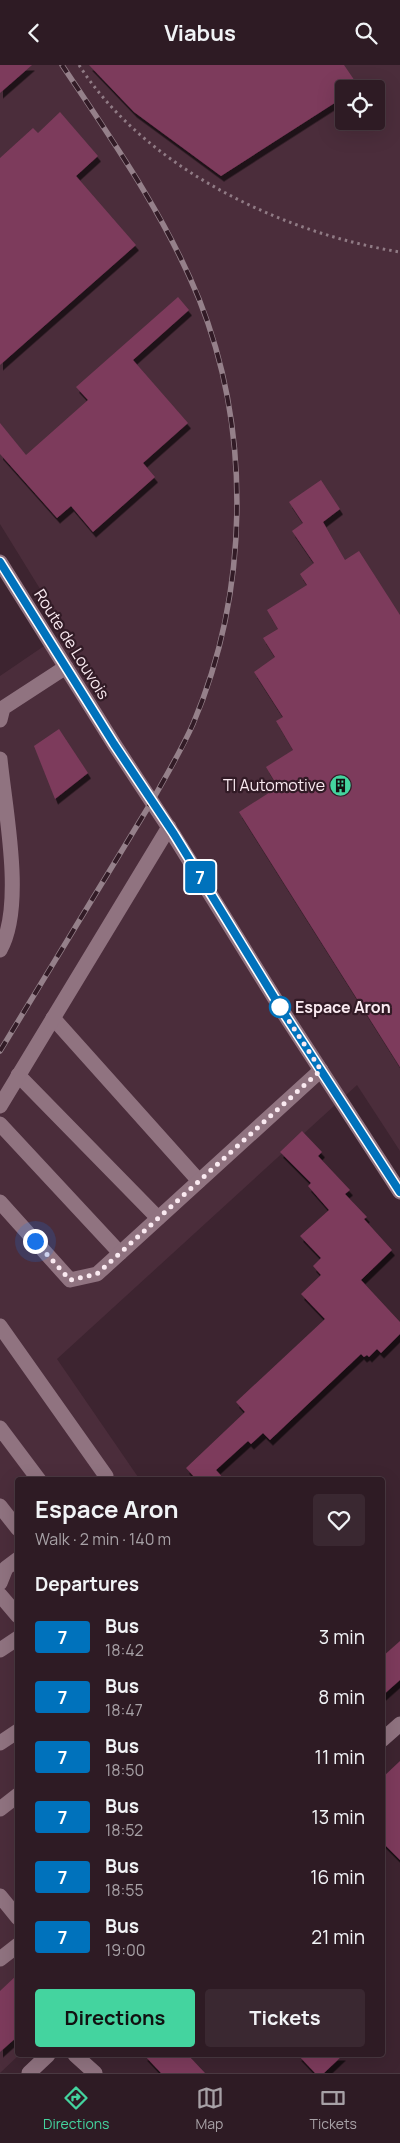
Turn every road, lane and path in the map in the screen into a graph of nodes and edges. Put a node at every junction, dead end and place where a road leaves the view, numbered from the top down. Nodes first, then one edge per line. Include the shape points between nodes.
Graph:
1 (79, 65) edge
2 (400, 252) edge
3 (0, 562) edge
4 (66, 667) junction
5 (1, 713) edge
6 (0, 759) edge
7 (169, 827) junction
8 (0, 950) edge
9 (53, 1017) junction
10 (321, 1070) junction
11 (18, 1075) junction
12 (0, 1106) edge
13 (0, 1124) edge
14 (199, 1181) junction
15 (400, 1192) edge
16 (0, 1202) edge
17 (158, 1218) junction
18 (120, 1253) junction
19 (0, 1326) edge
20 (0, 1428) edge
21 (37, 1477) edge
22 (106, 1477) edge
23 (0, 1506) edge
24 (15, 1525) edge
25 (15, 1561) edge
26 (0, 1583) edge
27 (0, 1595) edge
28 (15, 1612) edge
29 (15, 1640) edge
30 (0, 1650) edge
31 (400, 1724) edge
32 (15, 1733) edge
33 (385, 1737) edge
34 (0, 1743) edge
35 (15, 1797) edge
36 (0, 1809) edge
37 (0, 1895) edge
38 (15, 1914) edge
39 (15, 1947) edge
40 (0, 1959) edge
41 (46, 2057) edge
42 (77, 2057) edge
43 (29, 2073) edge
44 (95, 2073) edge

1 - 2 path via 117,114 156,147 202,179 292,224 334,238
3 - 4 street, Route de Louvois
4 - 5 street
4 - 7 street, Route de Louvois
6 - 8 street via 12,879 11,912
7 - 9 street
7 - 10 street, Route de Louvois
9 - 11 street
9 - 14 street
10 - 14 street
10 - 15 street, Route de Louvois
11 - 12 street
11 - 17 street
13 - 18 street
14 - 17 street
16 - 18 street via 70,1280 97,1274
17 - 18 street
19 - 22 street
20 - 21 street
23 - 24 street
25 - 26 street via 6,1568
27 - 28 street
29 - 30 street
31 - 33 street
32 - 34 street
35 - 36 street
37 - 38 street
39 - 40 street
41 - 43 street
42 - 44 street

